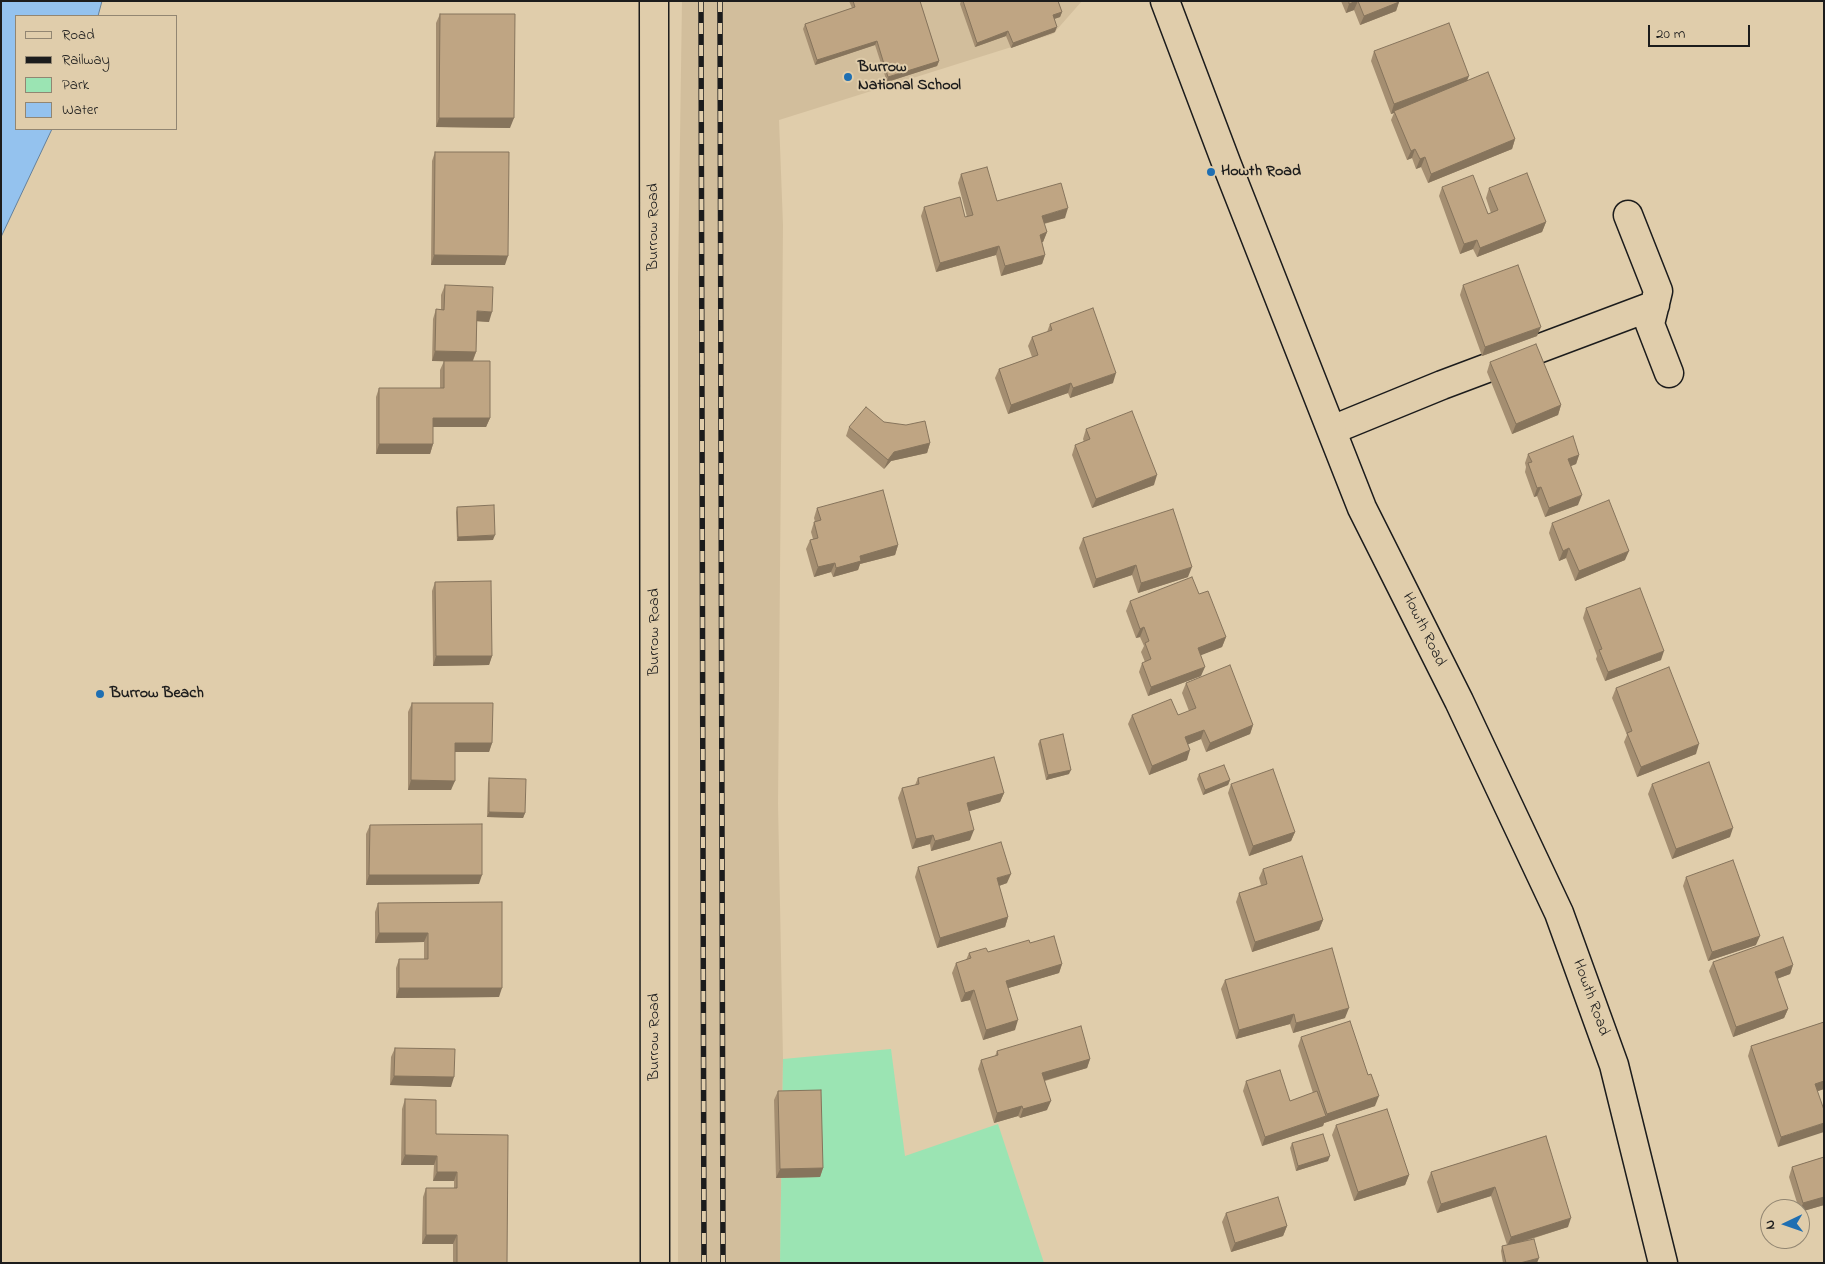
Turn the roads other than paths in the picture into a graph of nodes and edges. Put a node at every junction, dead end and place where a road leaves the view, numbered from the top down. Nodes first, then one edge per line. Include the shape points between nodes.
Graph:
1 (654, 1) edge
2 (1165, 1) edge
3 (1628, 216) dead end
4 (1655, 305) junction
5 (1669, 373) dead end
6 (1332, 430) junction
7 (655, 1263) edge
8 (1663, 1263) edge

1 - 7 street, Burrow Road
2 - 6 street, Howth Road
3 - 4 street via 1658,291
4 - 5 street via 1650,324
4 - 6 street
6 - 8 street, Howth Road via 1362,508 1559,913 1614,1065

